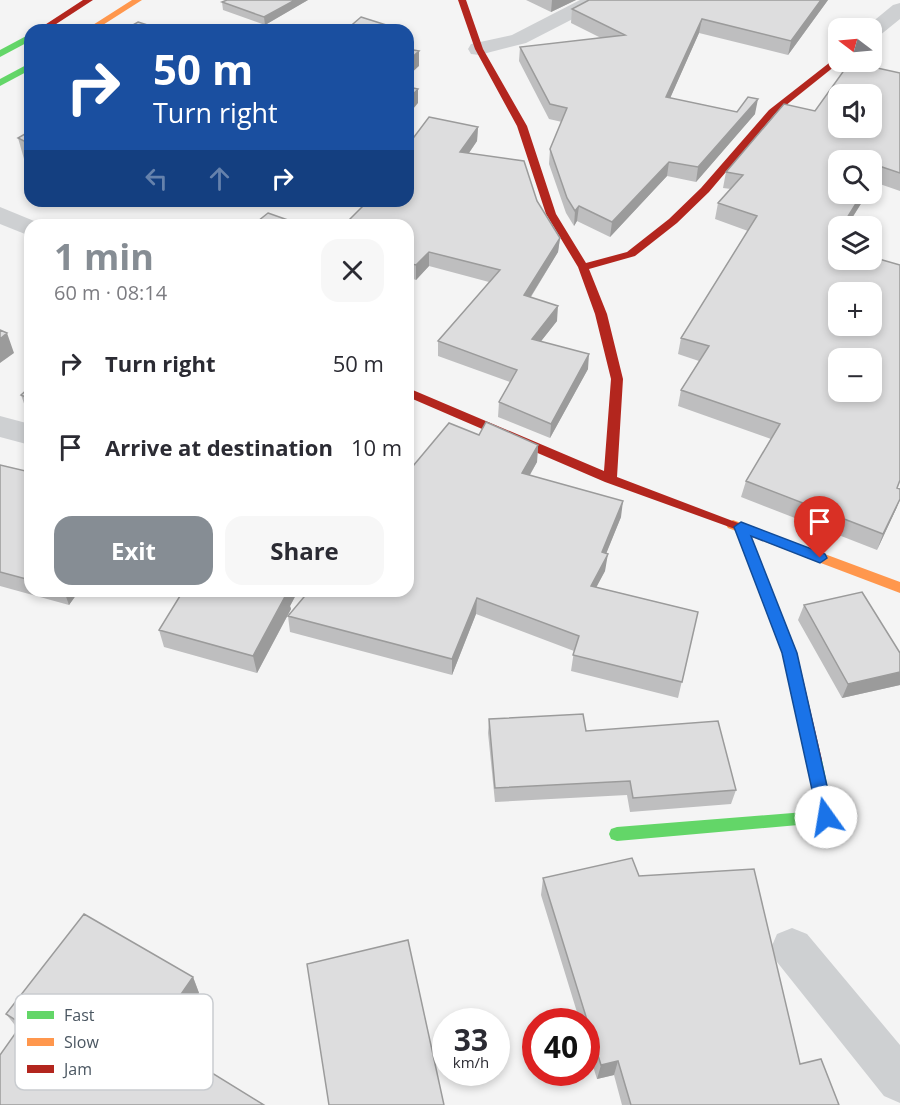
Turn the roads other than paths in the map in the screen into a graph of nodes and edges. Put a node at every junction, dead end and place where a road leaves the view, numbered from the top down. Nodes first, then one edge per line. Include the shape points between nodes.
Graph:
1 (88, 0) edge
2 (138, 0) edge
3 (462, 0) edge
4 (595, 0) edge
5 (900, 9) edge
6 (50, 24) edge
7 (99, 24) edge
8 (882, 24) edge
9 (24, 40) edge
10 (479, 49) junction
11 (0, 54) edge
12 (828, 67) edge
13 (24, 69) edge
14 (0, 83) edge
15 (0, 215) edge
16 (24, 225) edge
17 (583, 267) junction
18 (414, 395) edge
19 (0, 426) edge
20 (24, 433) edge
21 (610, 479) junction
22 (741, 527) junction
23 (900, 588) edge
24 (616, 834) dead end
25 (792, 948) dead end
26 (900, 1080) edge

1 - 6 street
2 - 7 street
3 - 10 street
4 - 10 street via 519,39
5 - 8 street
9 - 11 street
10 - 17 street via 522,126 551,214
12 - 17 street via 772,112 673,221 631,254
13 - 14 street
15 - 16 street
17 - 21 street via 602,314 616,380
18 - 21 street
19 - 20 street
21 - 22 street
22 - 23 street
22 - 24 street via 790,653 826,817
25 - 26 street

